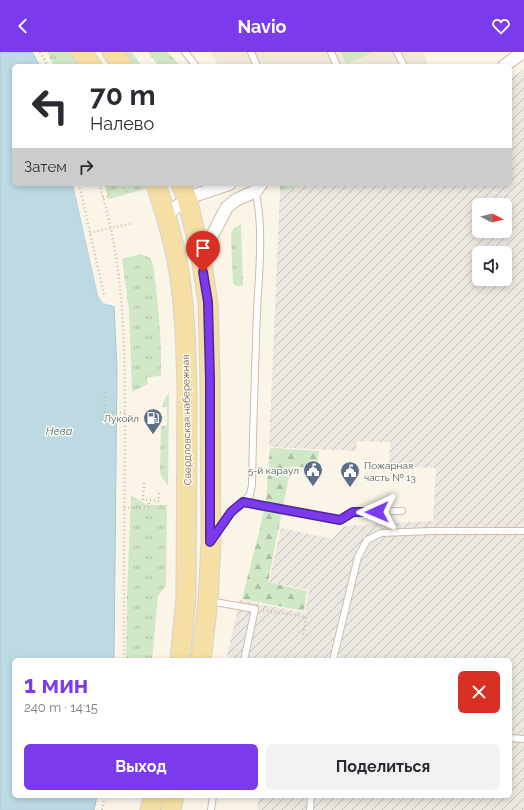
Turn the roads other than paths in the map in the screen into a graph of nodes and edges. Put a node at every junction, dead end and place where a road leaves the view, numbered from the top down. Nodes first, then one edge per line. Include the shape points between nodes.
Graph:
1 (81, 52) edge
2 (112, 52) edge
3 (185, 52) edge
4 (251, 52) edge
5 (331, 52) edge
6 (397, 52) edge
7 (523, 52) edge
8 (90, 64) edge
9 (121, 64) edge
10 (194, 64) edge
11 (256, 64) edge
12 (336, 64) edge
13 (403, 64) edge
14 (507, 64) edge
15 (157, 186) edge
16 (216, 186) edge
17 (257, 186) edge
18 (184, 191) edge
19 (166, 216) junction
20 (201, 257) junction
21 (243, 502) junction
22 (402, 511) dead end
23 (524, 531) edge
24 (210, 542) junction
25 (208, 601) junction
26 (180, 658) edge
27 (201, 658) edge
28 (244, 658) edge
29 (333, 658) edge
30 (512, 738) edge
31 (524, 739) edge
32 (153, 798) edge
33 (174, 798) edge
34 (212, 798) edge
35 (311, 798) edge
36 (150, 810) edge
37 (171, 810) edge
38 (211, 810) edge
39 (310, 810) edge

1 - 8 main road
2 - 9 main road
3 - 10 lane
4 - 11 lane
5 - 12 lane
6 - 13 lane
7 - 14 street
15 - 19 main road, Свердловская набережная
16 - 18 street
17 - 20 street via 228,208
17 - 21 lane via 259,261 252,484 250,495
18 - 19 street
18 - 20 main road
19 - 26 main road, Свердловская набережная via 176,256 183,311 187,392 186,597
20 - 24 main road via 208,302
21 - 22 lane via 340,520 353,512
21 - 24 lane via 231,512
23 - 29 lane via 402,532 380,534 367,540 358,557
24 - 25 main road
25 - 27 main road
25 - 28 lane via 255,609
30 - 31 lane
32 - 36 main road
33 - 37 main road
34 - 38 lane
35 - 39 lane

